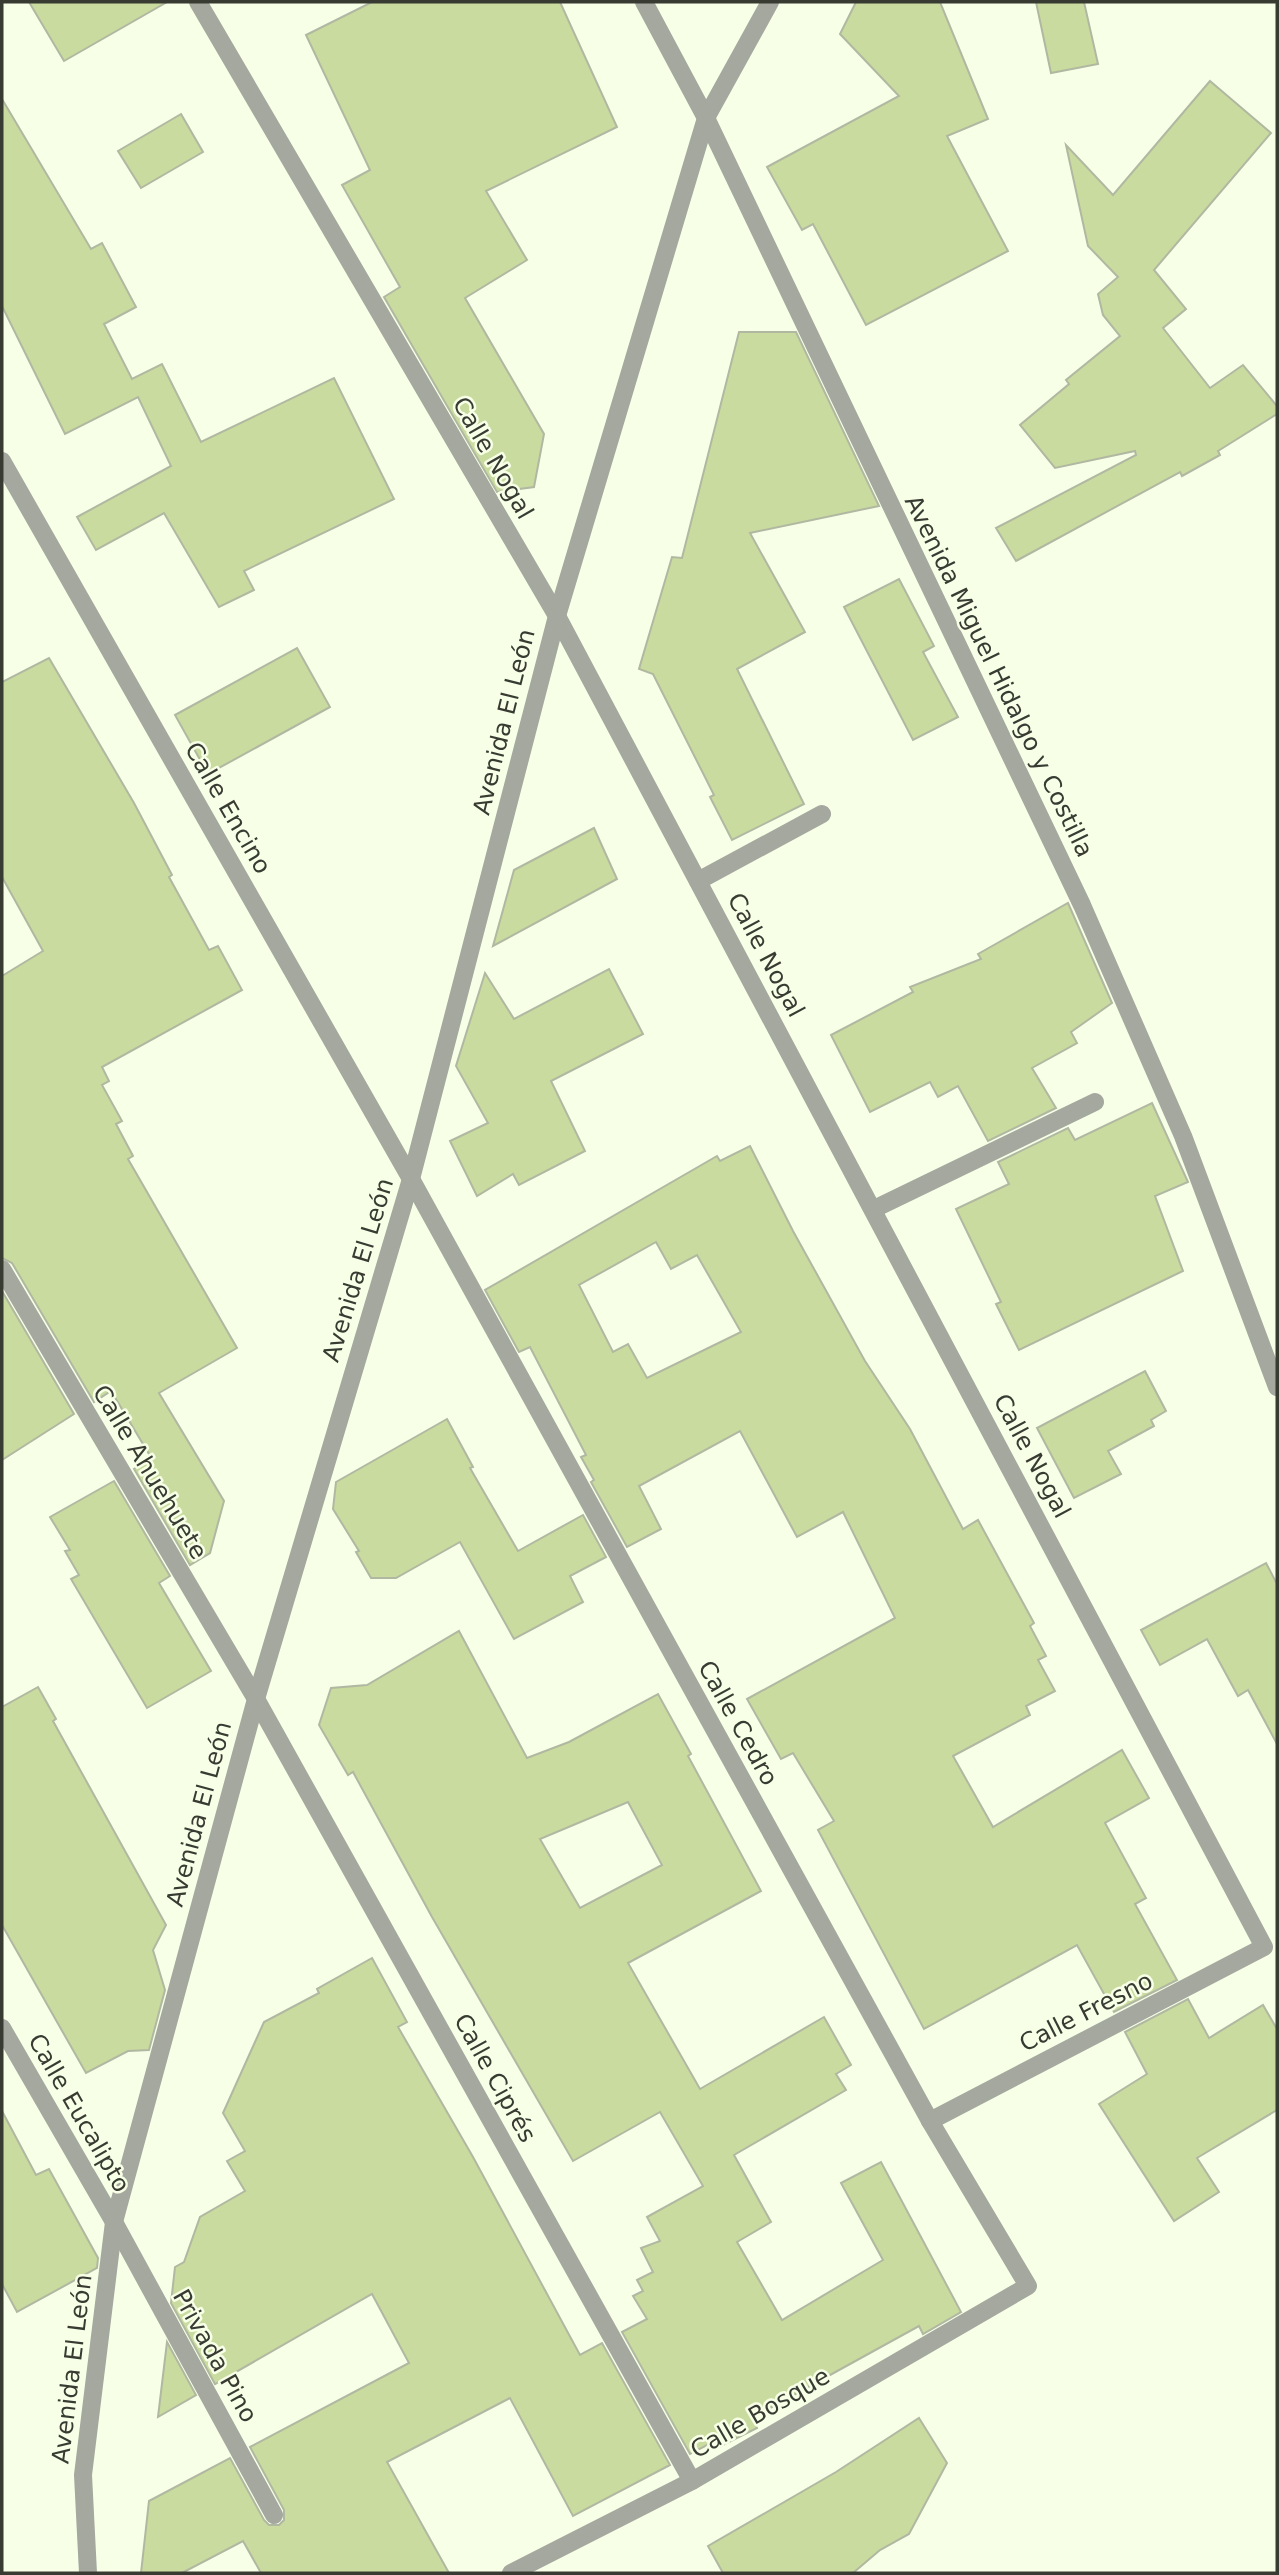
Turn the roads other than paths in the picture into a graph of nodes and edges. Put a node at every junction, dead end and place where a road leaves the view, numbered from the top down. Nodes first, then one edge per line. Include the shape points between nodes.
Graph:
1 (198, 2) edge
2 (644, 2) edge
3 (770, 2) edge
4 (706, 118) junction
5 (2, 461) edge
6 (556, 615) junction
7 (822, 814) dead end
8 (698, 881) junction
9 (1095, 1101) dead end
10 (411, 1180) junction
11 (874, 1209) junction
12 (2, 1269) edge
13 (1277, 1387) edge
14 (256, 1699) junction
15 (1264, 1947) joint
16 (2, 2028) edge
17 (930, 2121) junction
18 (114, 2222) junction
19 (1028, 2286) joint
20 (692, 2481) junction
21 (274, 2515) dead end
22 (88, 2573) edge
23 (511, 2573) edge

1 - 6 street, Calle Nogal
2 - 4 street, Avenida Miguel Hidalgo y Costilla
3 - 4 street, Avenida El León
4 - 6 street, Avenida El León
4 - 13 street, Avenida Miguel Hidalgo y Costilla via 1082,905 1183,1136
5 - 10 street, Calle Encino
6 - 8 street, Calle Nogal
6 - 10 street, Avenida El León
7 - 8 street
8 - 11 street, Calle Nogal
9 - 11 street
10 - 14 street, Avenida El León
10 - 17 street, Calle Cedro
11 - 15 street, Calle Nogal
12 - 14 street, Calle Ahuehuete
14 - 18 street, Avenida El León
14 - 20 street, Calle Ciprés
15 - 17 street, Calle Fresno
16 - 18 street, Calle Eucalipto
17 - 19 street, Calle Cedro
18 - 21 street, Privada Pino
18 - 22 street, Avenida El León via 83,2475
19 - 20 street, Calle Bosque
20 - 23 street, Calle Bosque

